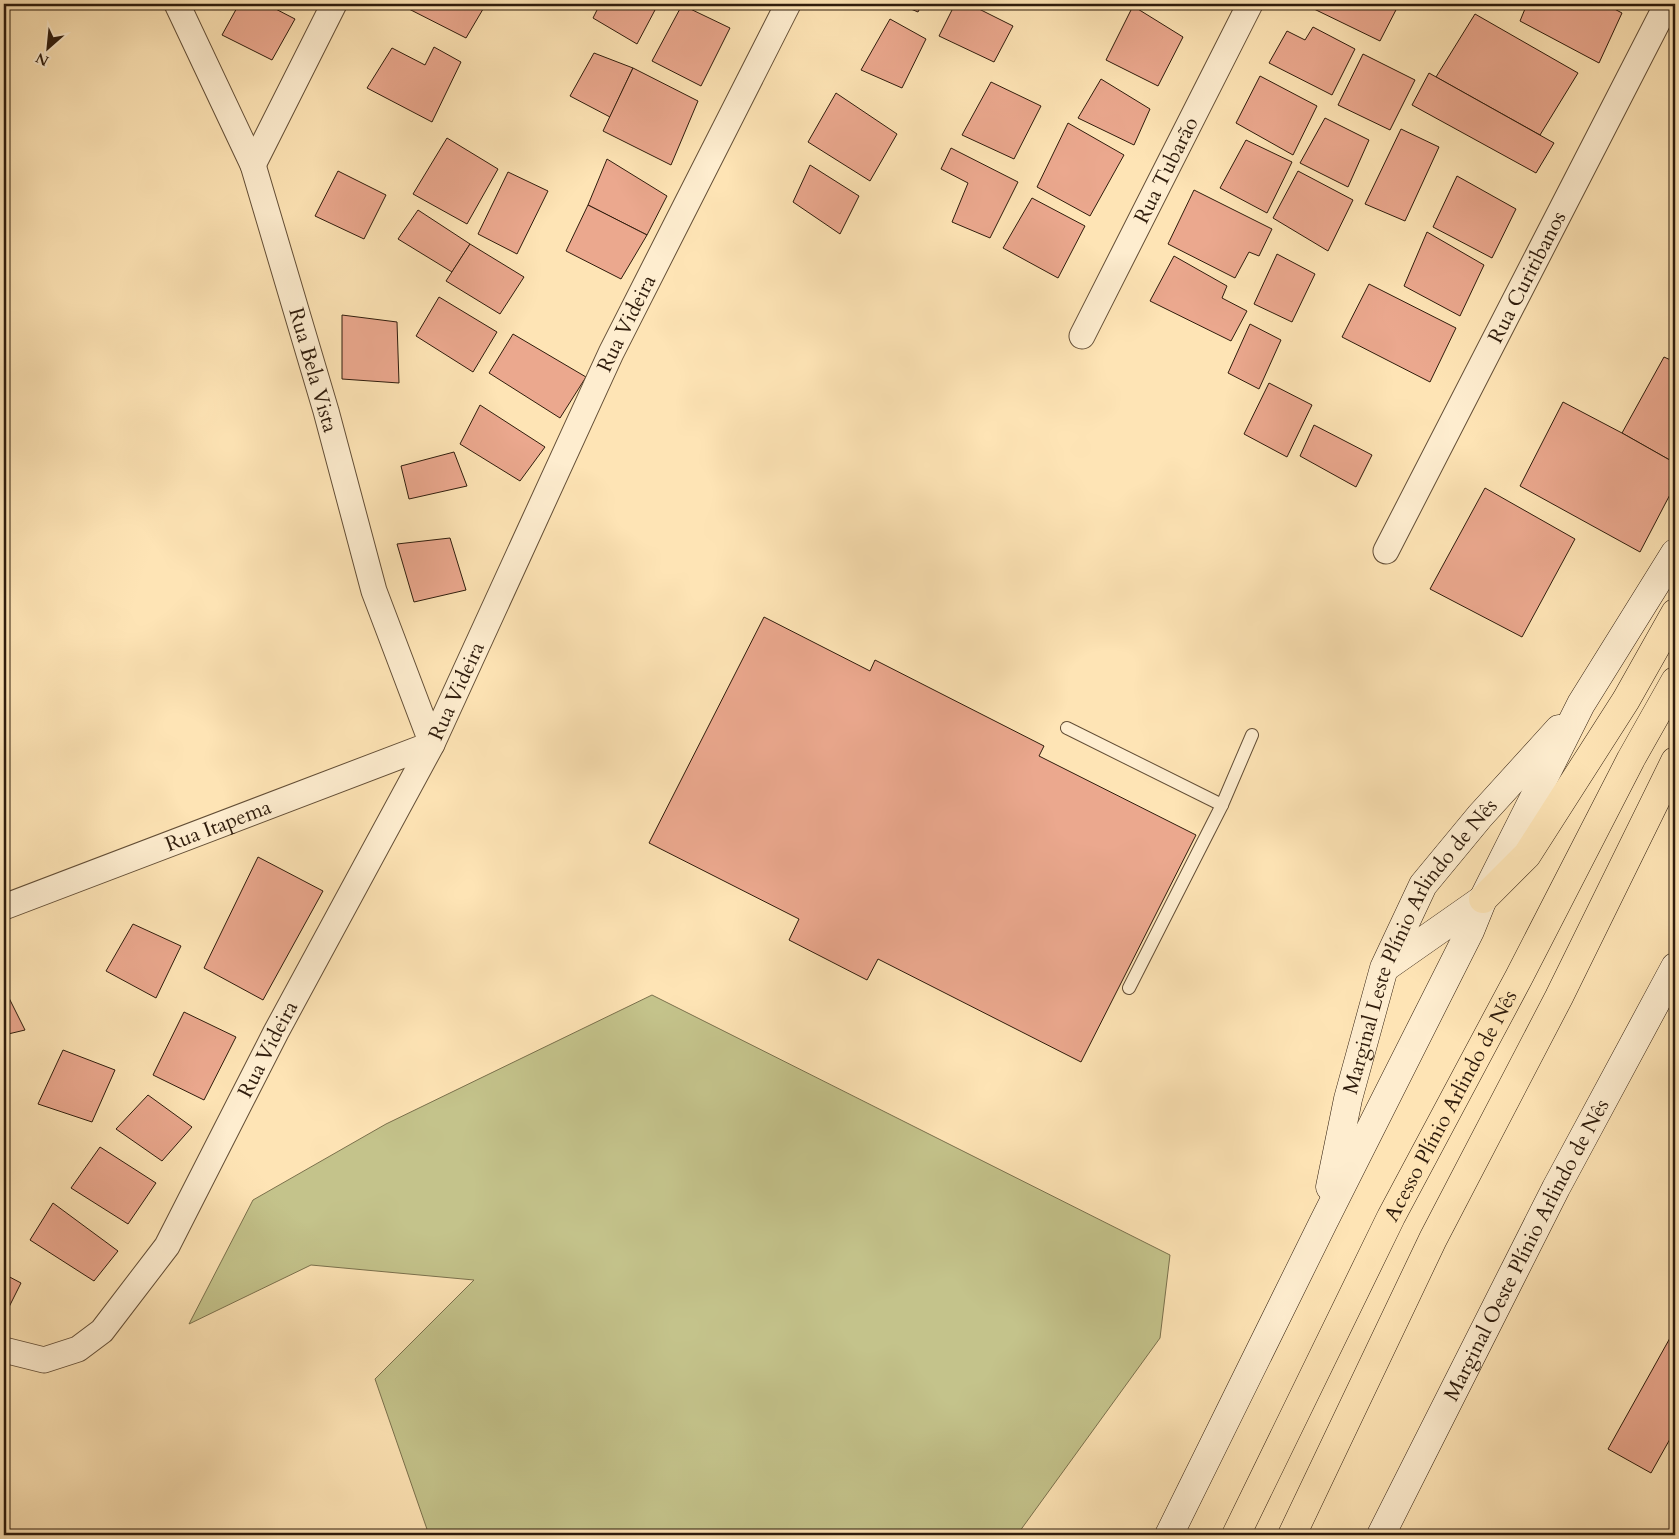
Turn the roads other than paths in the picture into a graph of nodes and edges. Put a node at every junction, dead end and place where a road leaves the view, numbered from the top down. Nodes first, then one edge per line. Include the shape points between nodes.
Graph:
1 (177, 4) edge
2 (334, 4) edge
3 (788, 4) edge
4 (1250, 4) edge
5 (1666, 4) edge
6 (253, 165) junction
7 (1082, 336) dead end
8 (1386, 551) dead end
9 (1675, 553) edge
10 (1675, 613) edge
11 (1675, 681) edge
12 (1581, 704) junction
13 (1067, 728) dead end
14 (1252, 735) dead end
15 (432, 744) junction
16 (1675, 762) edge
17 (1222, 805) junction
18 (1483, 900) junction
19 (4, 907) edge
20 (1675, 967) edge
21 (1384, 968) junction
22 (1129, 988) dead end
23 (1323, 1223) junction
24 (4, 1350) edge
25 (1169, 1535) edge
26 (1236, 1535) edge
27 (1292, 1535) edge
28 (1381, 1535) edge

1 - 6 street, Rua Bela Vista
2 - 6 street
3 - 15 street, Rua Videira via 610,353
4 - 7 street, Rua Tubarão
5 - 8 street, Rua Curitibanos
6 - 15 street, Rua Bela Vista via 326,411 374,591
9 - 12 main road, Marginal Leste Plínio Arlindo de Nês
10 - 18 highway via 1626,700 1528,855
11 - 26 highway, Acesso Plínio Arlindo de Nês via 1391,1217
12 - 18 main road, Marginal Leste Plínio Arlindo de Nês
12 - 21 main road, Marginal Leste Plínio Arlindo de Nês via 1423,885
13 - 17 lane
14 - 17 lane
15 - 19 street, Rua Itapema
15 - 24 street, Rua Videira via 276,1032 167,1246 102,1331 78,1349 44,1360
16 - 27 highway via 1559,997 1433,1239
17 - 22 lane
18 - 21 main road
18 - 23 main road, Marginal Leste Plínio Arlindo de Nês via 1470,932
20 - 28 main road, Marginal Oeste Plínio Arlindo de Nês via 1556,1188
21 - 23 main road, Marginal Leste Plínio Arlindo de Nês via 1348,1099
23 - 25 main road, Marginal Leste Plínio Arlindo de Nês

